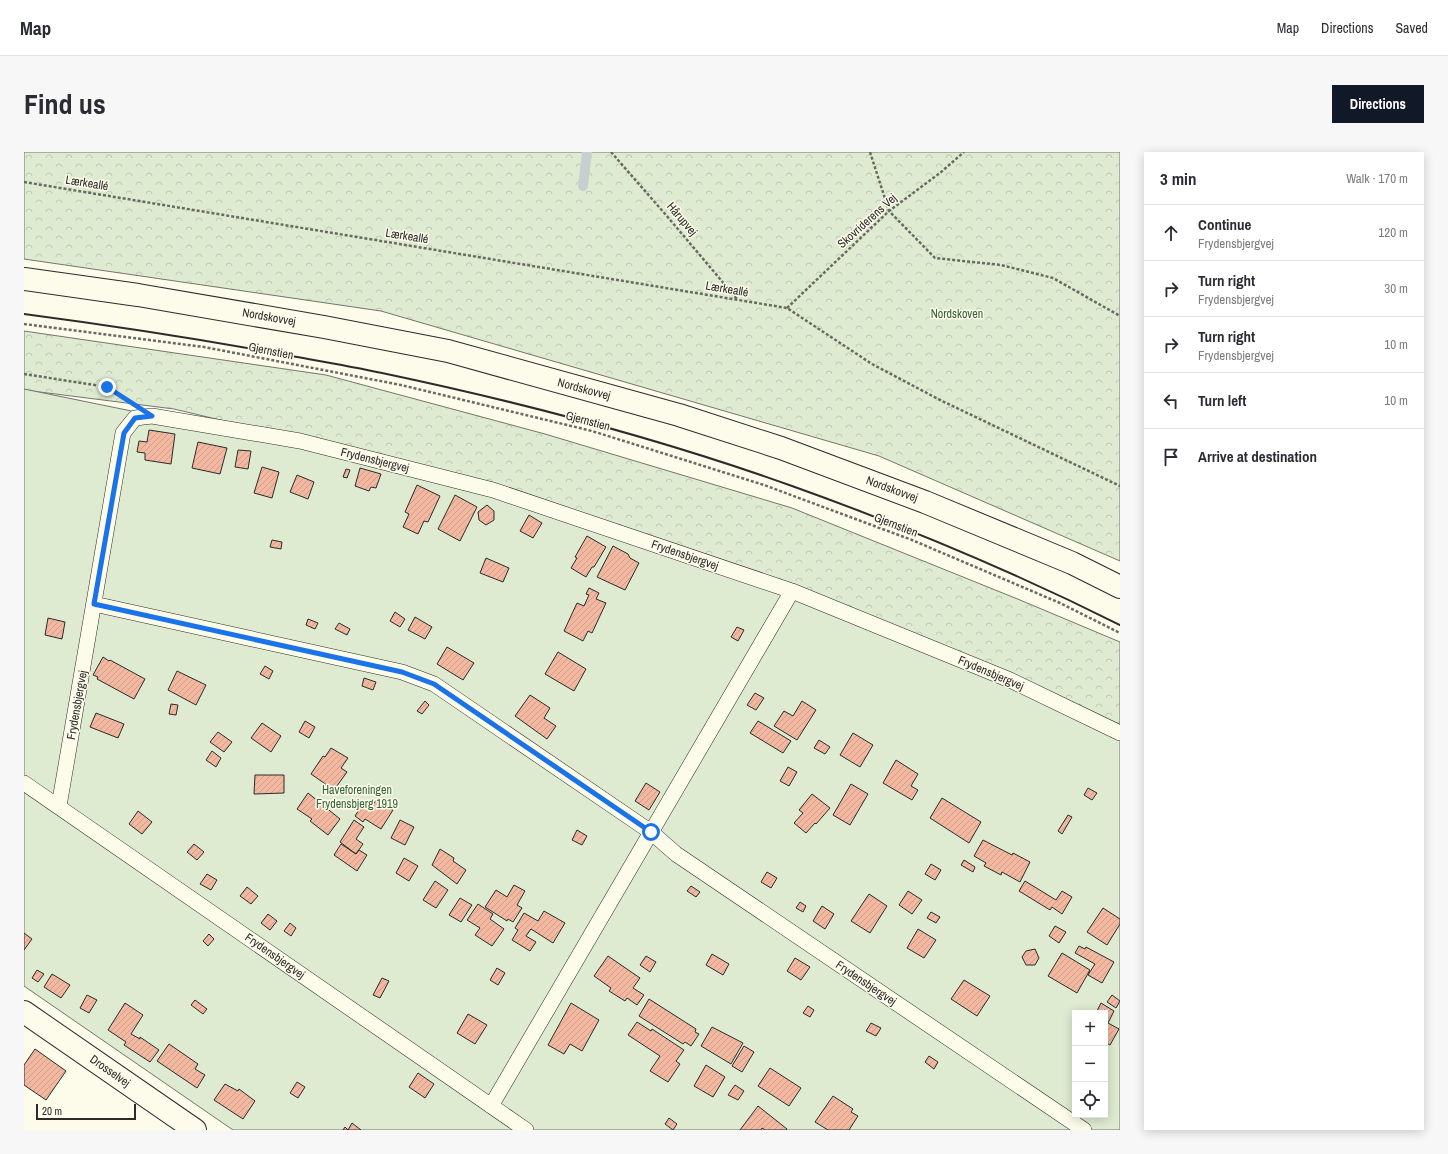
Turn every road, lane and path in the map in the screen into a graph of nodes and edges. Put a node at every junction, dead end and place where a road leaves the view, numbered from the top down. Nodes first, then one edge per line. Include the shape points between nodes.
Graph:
1 (611, 152) edge
2 (870, 152) edge
3 (964, 152) edge
4 (24, 182) edge
5 (889, 211) junction
6 (24, 279) edge
7 (737, 300) junction
8 (787, 308) junction
9 (1120, 316) edge
10 (24, 324) edge
11 (24, 374) edge
12 (152, 416) junction
13 (1120, 486) edge
14 (1120, 587) edge
15 (792, 591) junction
16 (94, 604) junction
17 (1120, 633) edge
18 (1120, 733) edge
19 (24, 783) edge
20 (59, 806) junction
21 (651, 832) junction
22 (24, 1012) edge
23 (491, 1106) junction
24 (195, 1130) edge
25 (526, 1130) edge
26 (1084, 1130) edge

1 - 7 path, Hårupvej
2 - 5 path
3 - 5 path, Skovriderens Vej
4 - 7 path, Lærkeallé
5 - 8 path, Skovriderens Vej
5 - 9 path via 935,258 1001,265 1053,278
6 - 14 street, Nordskovvej via 324,326 441,350 671,413 781,448 925,502 1072,563
7 - 8 path, Lærkeallé
8 - 13 path via 872,364 940,400
10 - 17 path, Gjernstien via 204,347 401,385 592,431 764,485 912,540 1060,603
11 - 12 path via 107,387
12 - 15 lane, Frydensbjergvej via 300,441 494,490
12 - 16 lane, Frydensbjergvej via 135,418 124,433
15 - 18 lane, Frydensbjergvej via 1010,680
15 - 21 lane
16 - 20 lane, Frydensbjergvej
16 - 21 lane, Frydensbjergvej via 402,672 434,684
19 - 20 lane, Frydensbjergvej
20 - 23 lane, Frydensbjergvej
21 - 23 lane
21 - 26 lane, Frydensbjergvej via 676,854
22 - 24 street, Drosselvej
23 - 25 lane, Frydensbjergvej

